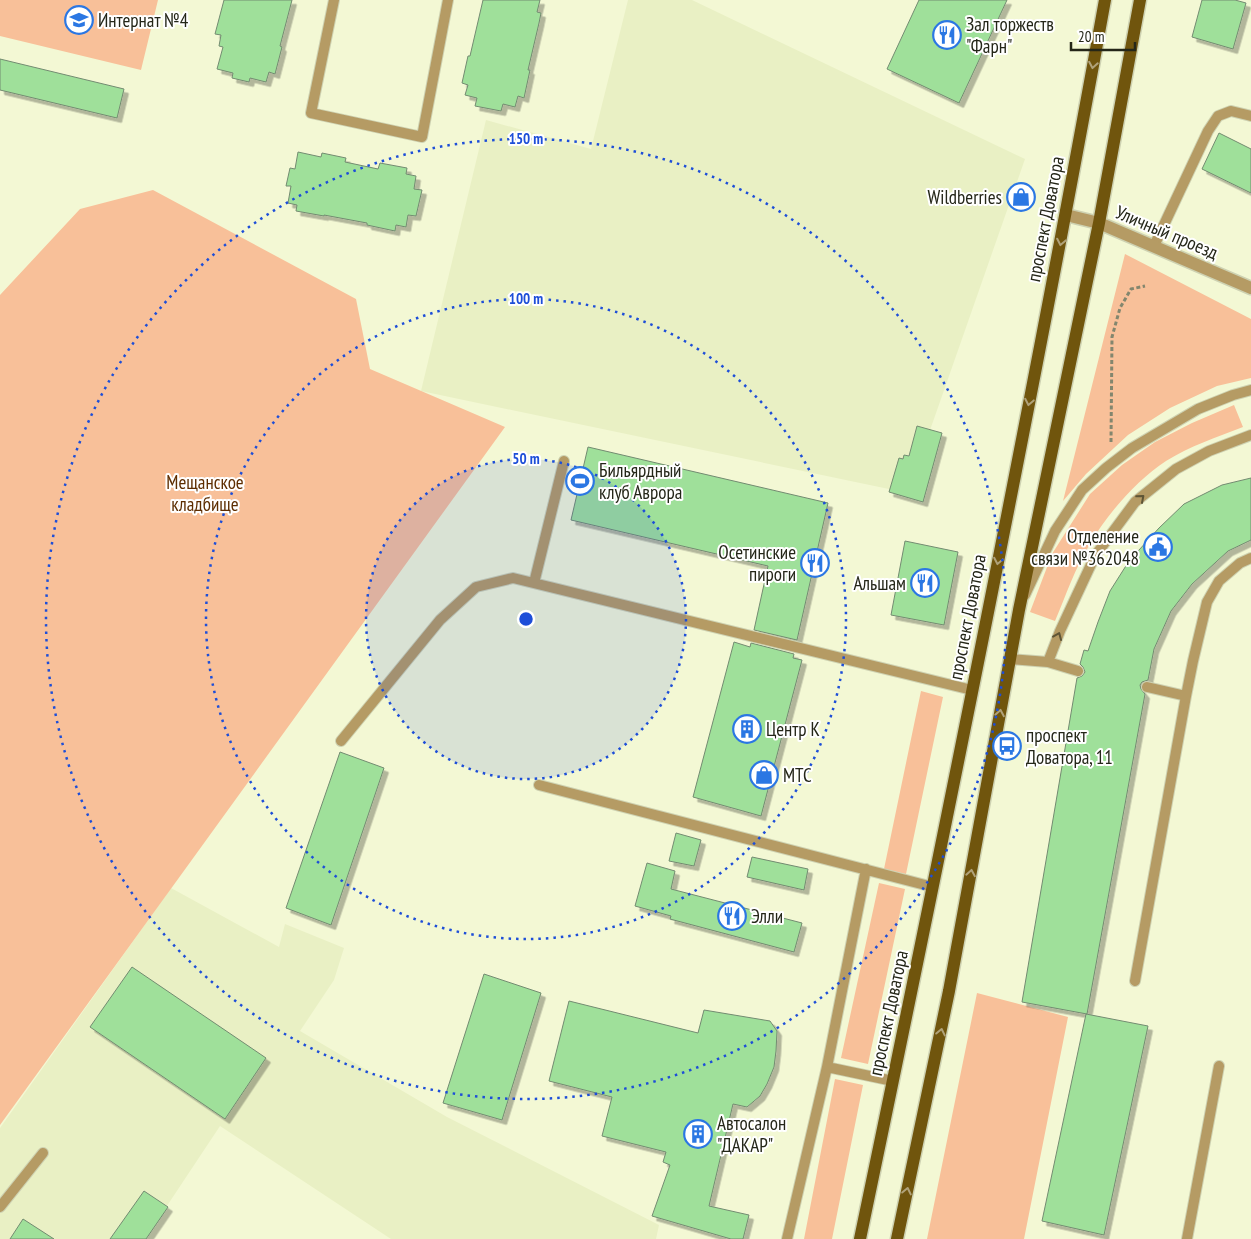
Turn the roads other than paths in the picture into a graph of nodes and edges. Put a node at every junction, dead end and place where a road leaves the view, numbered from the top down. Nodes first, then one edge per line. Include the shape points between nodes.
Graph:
1 (334, 0) edge
2 (448, 0) edge
3 (1104, 0) edge
4 (1140, 0) edge
5 (1251, 116) edge
6 (1066, 215) junction
7 (1099, 224) junction
8 (1154, 246) junction
9 (1251, 288) edge
10 (1251, 390) edge
11 (1251, 435) edge
12 (564, 461) dead end
13 (1251, 558) edge
14 (534, 582) junction
15 (1019, 610) junction
16 (1009, 660) junction
17 (1048, 662) junction
18 (1078, 671) dead end
19 (1147, 686) dead end
20 (972, 690) junction
21 (1186, 696) junction
22 (341, 741) dead end
23 (538, 785) dead end
24 (866, 869) junction
25 (933, 887) junction
26 (1135, 981) dead end
27 (1219, 1066) dead end
28 (827, 1067) junction
29 (892, 1081) junction
30 (43, 1153) dead end
31 (0, 1207) edge
32 (787, 1239) edge
33 (860, 1239) edge
34 (897, 1239) edge
35 (1187, 1239) edge

1 - 2 lane via 311,113 422,137
3 -> 6 main road, проспект Доватора
4 - 7 main road
5 - 8 lane via 1231,111 1218,116
6 - 7 street, Уличный проезд
6 -> 20 main road, проспект Доватора
7 - 8 street, Уличный проезд
7 - 15 main road
8 - 9 street, Уличный проезд
10 - 15 lane via 1198,410 1132,448 1082,490 1055,531
17 -> 11 lane via 1095,556 1135,502 1176,468
12 - 14 lane
13 - 21 lane via 1240,563 1219,582 1207,602
14 - 20 lane
14 - 22 lane via 513,578 476,587 440,620
15 - 16 main road
16 - 17 lane
34 -> 16 main road via 949,991
17 - 18 lane
19 - 21 lane
20 - 25 main road, проспект Доватора
21 - 26 lane
23 - 24 lane
24 - 25 lane
24 - 28 lane
25 - 29 main road, проспект Доватора
27 - 35 lane
28 - 29 lane
28 - 32 lane
29 - 33 main road, проспект Доватора
30 - 31 lane

